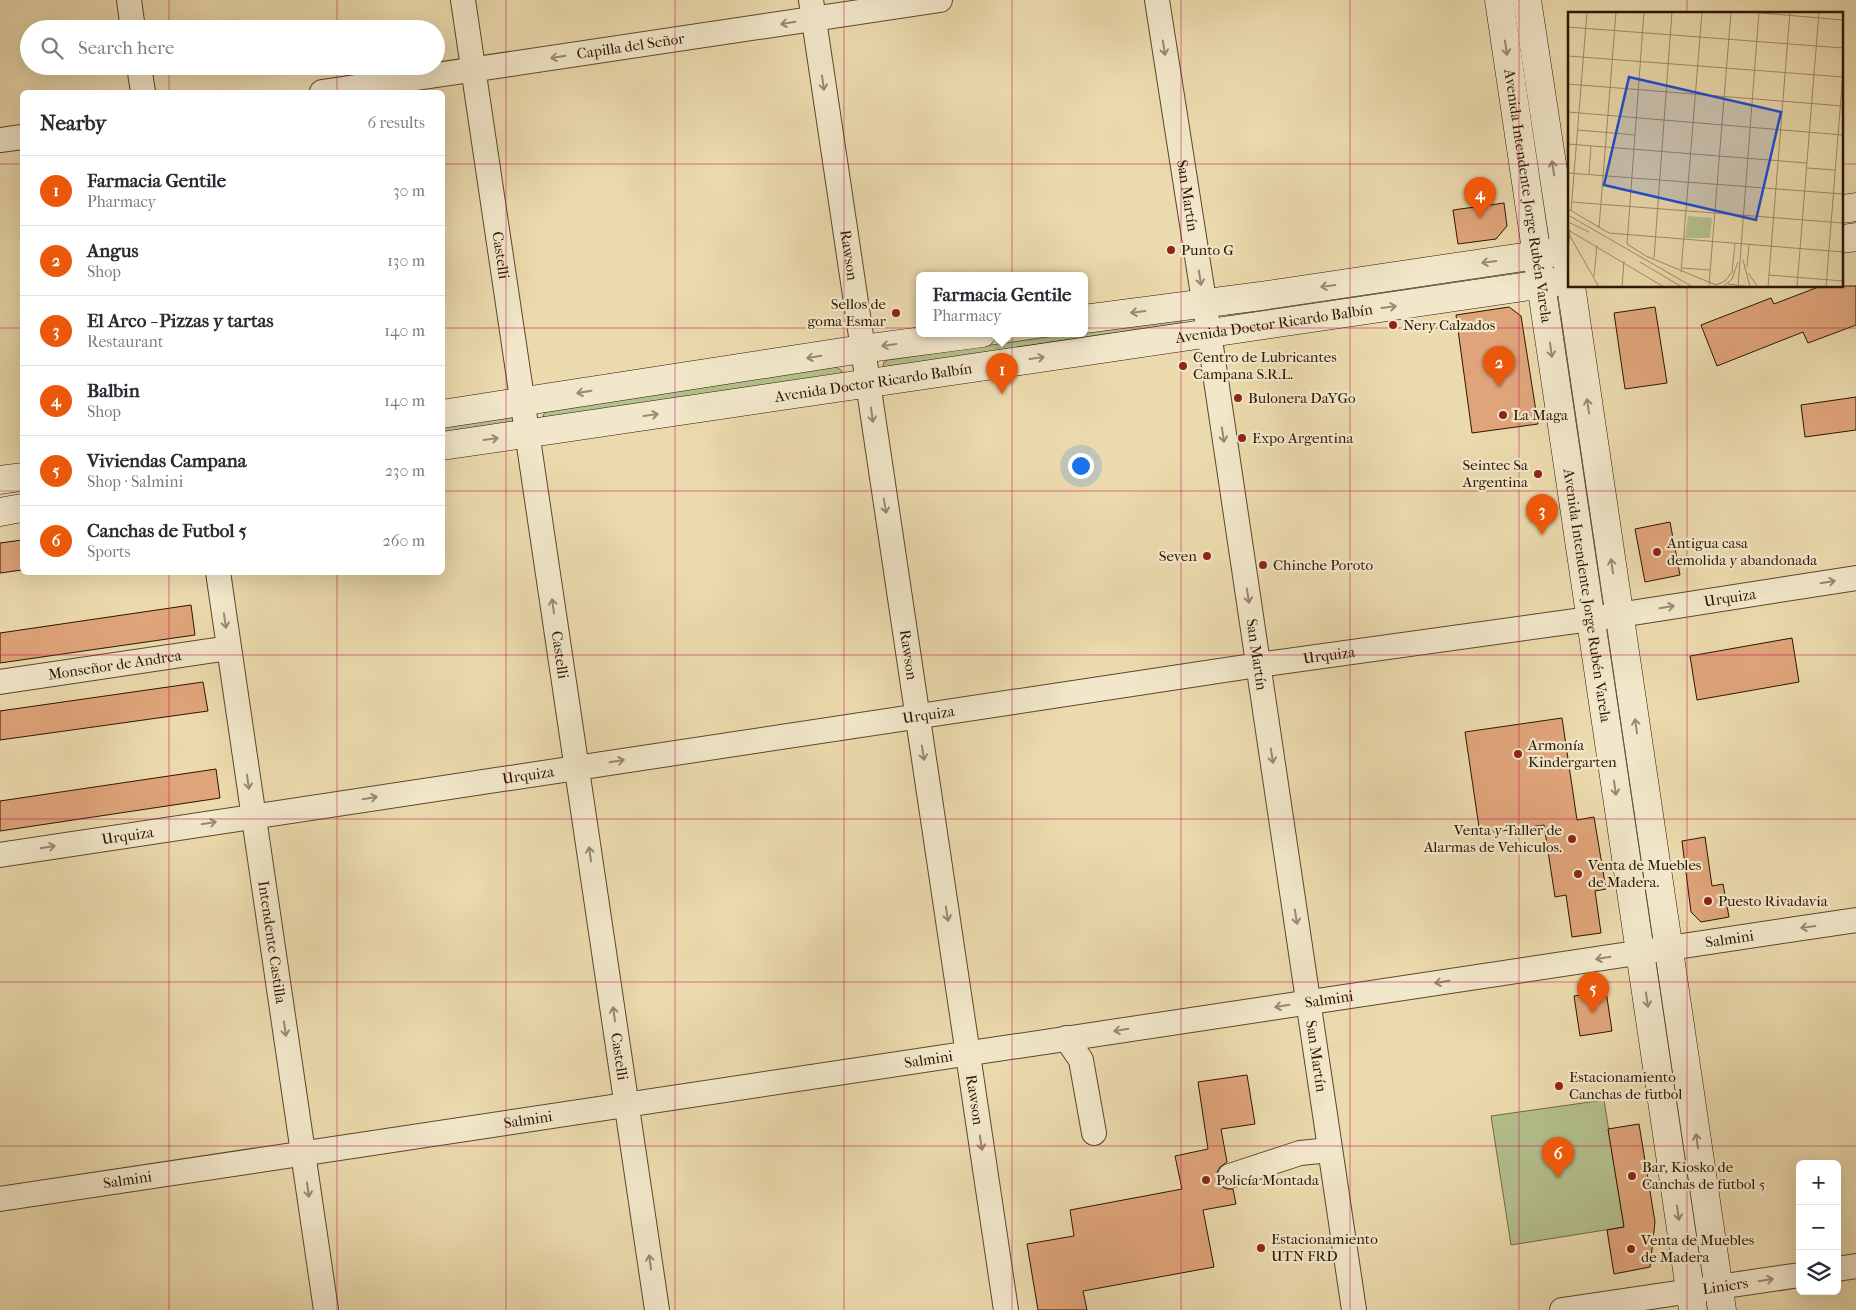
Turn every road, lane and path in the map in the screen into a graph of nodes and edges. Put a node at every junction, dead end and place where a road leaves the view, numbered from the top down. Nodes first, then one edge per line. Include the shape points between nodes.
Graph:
1 (129, 0) edge
2 (463, 0) edge
3 (940, 0) edge
4 (1157, 0) edge
5 (1499, 0) edge
6 (1527, 0) edge
7 (812, 10) edge
8 (132, 20) edge
9 (473, 70) junction
10 (445, 74) edge
11 (140, 75) edge
12 (439, 75) edge
13 (143, 90) edge
14 (336, 90) edge
15 (20, 137) edge
16 (0, 140) edge
17 (1568, 251) edge
18 (1537, 255) junction
19 (1568, 280) edge
20 (1541, 284) junction
21 (1571, 288) edge
22 (1204, 304) junction
23 (1088, 318) edge
24 (1209, 333) junction
25 (952, 337) edge
26 (862, 349) junction
27 (867, 384) junction
28 (523, 402) junction
29 (445, 414) edge
30 (528, 434) junction
31 (445, 446) edge
32 (20, 477) edge
33 (0, 480) edge
34 (20, 508) edge
35 (0, 512) edge
36 (218, 575) edge
37 (1856, 578) edge
38 (1619, 615) junction
39 (1590, 619) junction
40 (229, 648) junction
41 (1258, 665) junction
42 (0, 682) edge
43 (917, 716) junction
44 (577, 767) junction
45 (254, 816) junction
46 (0, 854) edge
47 (1856, 920) edge
48 (1668, 948) junction
49 (1640, 952) junction
50 (1309, 1002) junction
51 (1066, 1038) junction
52 (968, 1053) junction
53 (627, 1104) junction
54 (1094, 1133) dead end
55 (1330, 1150) junction
56 (303, 1153) junction
57 (1230, 1176) dead end
58 (0, 1199) edge
59 (1856, 1266) edge
60 (1841, 1268) edge
61 (1796, 1275) edge
62 (1720, 1298) edge
63 (1691, 1300) edge
64 (326, 1310) edge
65 (657, 1310) edge
66 (1006, 1310) edge
67 (1354, 1310) edge
68 (1562, 1310) edge

1 - 8 street
2 - 9 street, Castelli
3 - 7 street, Capilla del Señor
4 -> 22 street, San Martín
5 -> 18 main road, Avenida Intendente Jorge Rubén Varela
17 -> 6 main road, Avenida Intendente Jorge Rubén Varela
7 -> 9 street, Capilla del Señor
7 -> 26 street, Rawson
9 - 10 street, Capilla del Señor
9 - 28 street, Castelli
11 - 13 street
12 - 14 street, Capilla del Señor
15 - 16 street
17 - 18 main road, Avenida Doctor Ricardo Balbín
18 - 20 main road, Avenida Intendente Jorge Rubén Varela
18 -> 22 main road, Avenida Doctor Ricardo Balbín
19 - 20 main road, Avenida Doctor Ricardo Balbín
24 -> 20 main road, Avenida Doctor Ricardo Balbín
20 -> 39 main road, Avenida Intendente Jorge Rubén Varela
38 -> 21 main road, Avenida Intendente Jorge Rubén Varela
22 -> 23 main road, Avenida Doctor Ricardo Balbín
22 - 24 street, San Martín
27 -> 24 main road, Avenida Doctor Ricardo Balbín
24 -> 41 street, San Martín
25 -> 26 main road
26 - 27 street, Rawson
26 -> 28 main road
30 -> 27 main road, Avenida Doctor Ricardo Balbín
27 -> 43 street, Rawson
28 - 29 main road
28 - 30 street, Castelli
31 -> 30 main road, Avenida Doctor Ricardo Balbín
44 -> 30 street, Castelli
32 - 33 main road
34 - 35 main road
36 -> 40 street, Intendente Castilla
38 -> 37 street, Urquiza
38 - 39 street, Urquiza
48 -> 38 main road, Avenida Intendente Jorge Rubén Varela
39 - 41 street, Urquiza
39 -> 49 main road, Avenida Intendente Jorge Rubén Varela
40 - 42 street, Monseñor de Andrea
40 -> 45 street, Intendente Castilla
41 - 43 street, Urquiza
41 -> 50 street, San Martín
44 -> 43 street, Urquiza
43 -> 52 street, Rawson
45 -> 44 street, Urquiza
53 -> 44 street, Castelli
46 -> 45 street, Urquiza
45 -> 56 street, Intendente Castilla
47 -> 48 street, Salmini
48 - 49 street, Salmini
62 -> 48 main road, Avenida Intendente Jorge Rubén Varela
49 -> 50 street, Salmini
49 -> 63 main road, Avenida Intendente Jorge Rubén Varela
50 -> 51 street, Salmini
50 - 55 street, San Martín
51 - 52 street, Salmini
51 - 54 street via 1081,1060
52 - 53 street, Salmini
52 -> 66 street, Rawson
53 - 56 street, Salmini
65 -> 53 street, Castelli
55 - 57 street via 1300,1153
55 - 67 street, San Martín
56 - 58 street, Salmini
56 -> 64 street, Intendente Castilla
59 - 60 street
62 -> 61 street, Liniers
62 - 63 street, Liniers
63 - 68 street, Liniers

